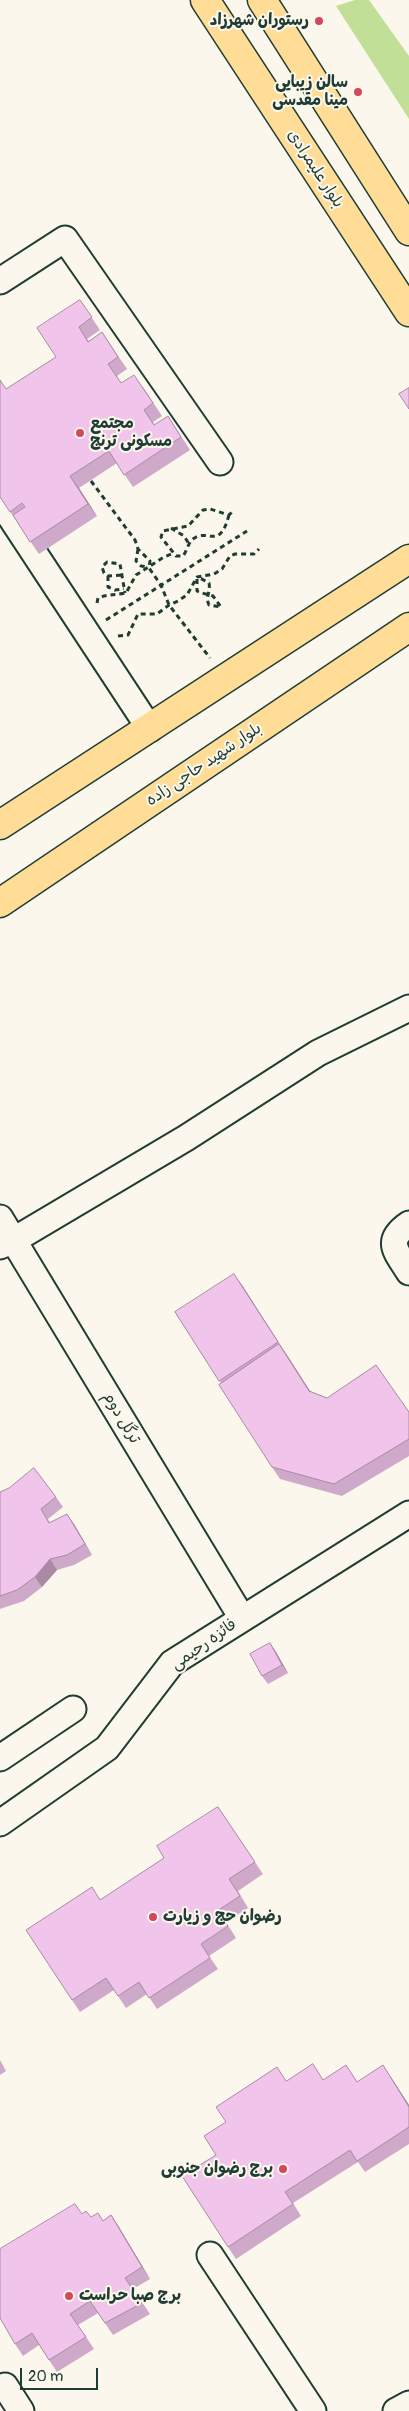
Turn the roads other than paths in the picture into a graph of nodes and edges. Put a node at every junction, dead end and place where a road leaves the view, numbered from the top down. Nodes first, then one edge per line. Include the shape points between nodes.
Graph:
1 (205, 0) edge
2 (262, 0) edge
3 (409, 231) edge
4 (0, 281) edge
5 (409, 312) edge
6 (220, 462) dead end
7 (0, 501) edge
8 (409, 559) edge
9 (409, 627) edge
10 (150, 728) junction
11 (0, 825) edge
12 (0, 903) edge
13 (409, 1008) edge
14 (0, 1218) edge
15 (409, 1224) edge
16 (7, 1243) edge
17 (409, 1272) edge
18 (409, 1514) edge
19 (242, 1618) junction
20 (74, 1710) dead end
21 (0, 1758) edge
22 (3, 1815) edge
23 (210, 2255) dead end
24 (5, 2386) dead end
25 (409, 2404) edge
26 (21, 2411) edge
27 (314, 2411) edge
28 (396, 2411) edge

1 - 5 main road, بلوار علیمرادی
2 - 3 main road
4 - 6 street via 64,239
7 - 10 street via 97,634
8 - 10 main road
9 - 12 main road, بلوار شهید حاجی زاده
10 - 11 main road
13 - 16 street via 318,1054 186,1138
14 - 16 street, ترگل دوم
15 - 17 street via 397,1232 394,1248
16 - 19 street, ترگل دوم
18 - 19 street, فائزه رحیمی
19 - 22 street, فائزه رحیمی via 172,1663 106,1748
20 - 21 street
23 - 27 street
24 - 26 street
25 - 28 street

